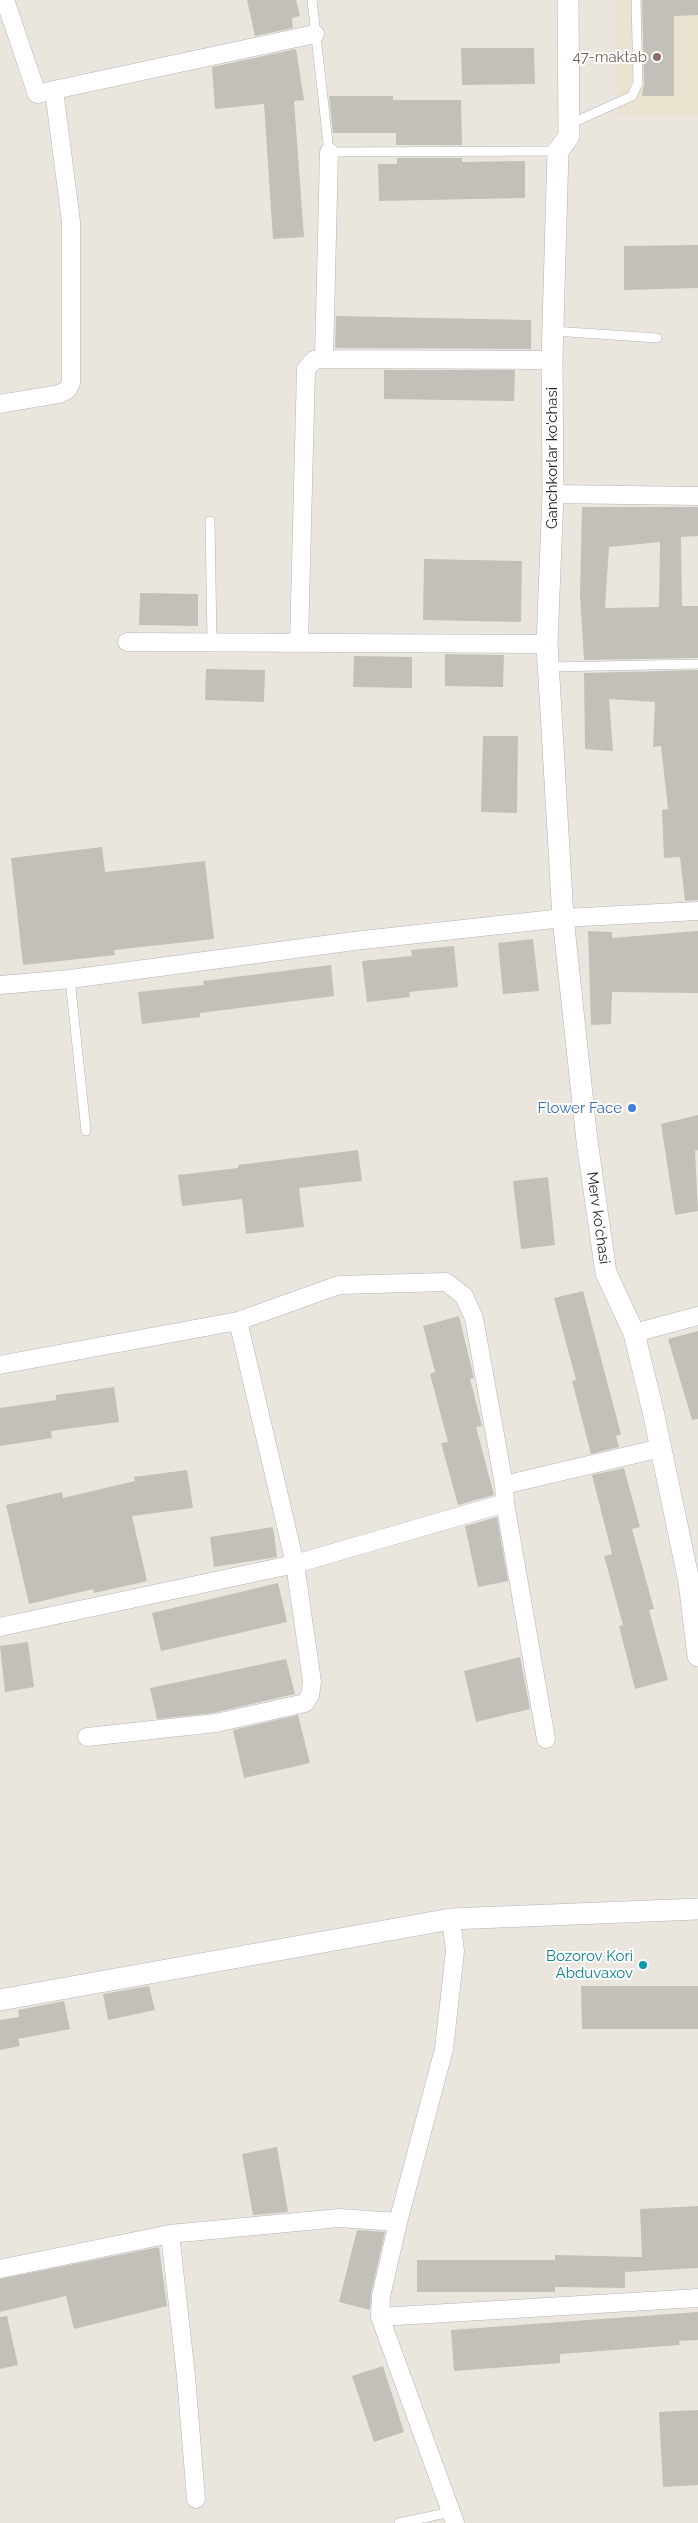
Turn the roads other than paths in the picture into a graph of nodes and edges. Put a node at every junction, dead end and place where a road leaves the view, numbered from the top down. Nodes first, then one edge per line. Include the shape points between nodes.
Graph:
1 (5, 0) edge
2 (312, 0) edge
3 (568, 0) edge
4 (636, 0) edge
5 (315, 34) junction
6 (54, 90) junction
7 (570, 124) junction
8 (558, 151) junction
9 (329, 152) junction
10 (553, 330) junction
11 (657, 338) dead end
12 (324, 359) junction
13 (552, 360) junction
14 (0, 404) edge
15 (553, 494) junction
16 (698, 496) edge
17 (210, 521) dead end
18 (127, 642) dead end
19 (212, 642) junction
20 (299, 642) junction
21 (547, 644) junction
22 (698, 664) edge
23 (549, 667) junction
24 (698, 911) edge
25 (563, 918) junction
26 (70, 979) junction
27 (0, 985) edge
28 (86, 1131) dead end
29 (698, 1316) edge
30 (238, 1320) junction
31 (634, 1333) junction
32 (0, 1365) edge
33 (661, 1448) junction
34 (504, 1485) junction
35 (505, 1503) junction
36 (296, 1564) junction
37 (694, 1581) edge
38 (0, 1627) edge
39 (698, 1656) edge
40 (87, 1737) dead end
41 (546, 1739) dead end
42 (698, 1909) edge
43 (451, 1919) junction
44 (0, 2000) edge
45 (398, 2222) junction
46 (170, 2234) junction
47 (0, 2269) edge
48 (698, 2298) edge
49 (380, 2317) junction
50 (196, 2499) dead end
51 (453, 2517) edge
52 (399, 2523) edge

1 - 6 street via 37,94
2 - 5 lane
3 - 7 street, Ganchkorlar ko'chasi
4 - 7 lane via 638,83 632,96
5 - 6 street
5 - 9 lane
6 - 14 street via 71,222 71,383 59,394
7 - 8 street, Ganchkorlar ko'chasi via 569,136
8 - 9 lane
8 - 10 street, Ganchkorlar ko'chasi
9 - 12 street
10 - 11 lane
10 - 13 street, Ganchkorlar ko'chasi
12 - 13 street
12 - 20 street via 314,360 306,369 304,380
13 - 15 street, Ganchkorlar ko'chasi
15 - 16 street
15 - 21 street, Ganchkorlar ko'chasi
17 - 19 lane
18 - 19 street
19 - 20 street
20 - 21 street
21 - 23 street, Ganchkorlar ko'chasi
22 - 23 lane
23 - 25 street, Ganchkorlar ko'chasi
24 - 25 street
25 - 26 street via 354,941
25 - 31 street, Merv ko'chasi via 587,1141 606,1272
26 - 27 street
26 - 28 lane
29 - 31 street
30 - 32 street
30 - 34 street via 339,1285 446,1282 464,1296 474,1318
30 - 36 street
31 - 33 street, Merv ko'chasi
33 - 34 street
33 - 37 street, Merv ko'chasi
34 - 35 street
35 - 36 street
35 - 41 street
36 - 38 street
36 - 40 street via 312,1682 305,1703 216,1723
37 - 39 street, Merv ko'chasi
42 - 43 street
43 - 44 street
43 - 45 street via 455,1951 444,2049
45 - 46 street via 339,2218
45 - 49 street via 381,2296
46 - 47 street
46 - 50 street
48 - 49 street
49 - 51 street
51 - 52 lane

